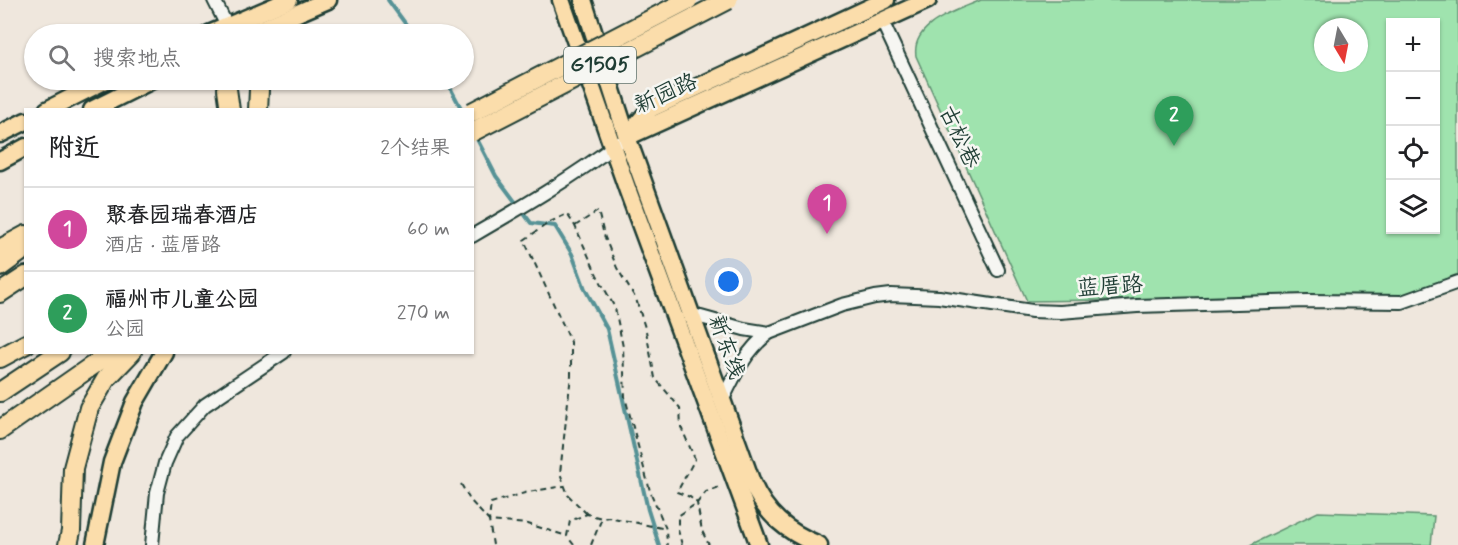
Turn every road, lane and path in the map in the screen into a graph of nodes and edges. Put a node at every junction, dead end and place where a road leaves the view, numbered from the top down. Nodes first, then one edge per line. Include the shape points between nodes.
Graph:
1 (214, 0) edge
2 (289, 0) edge
3 (328, 0) edge
4 (550, 0) edge
5 (561, 0) edge
6 (583, 0) edge
7 (688, 0) edge
8 (728, 0) edge
9 (885, 0) edge
10 (928, 0) edge
11 (882, 21) junction
12 (232, 24) edge
13 (249, 24) edge
14 (258, 24) edge
15 (570, 24) junction
16 (86, 90) edge
17 (132, 90) edge
18 (227, 90) edge
19 (259, 90) edge
20 (51, 108) edge
21 (96, 108) edge
22 (230, 108) edge
23 (258, 108) edge
24 (474, 111) edge
25 (24, 122) edge
26 (474, 131) edge
27 (0, 134) edge
28 (627, 137) junction
29 (24, 148) edge
30 (612, 148) junction
31 (0, 161) edge
32 (575, 226) junction
33 (474, 235) edge
34 (24, 236) edge
35 (0, 249) edge
36 (24, 249) edge
37 (0, 267) edge
38 (998, 270) dead end
39 (24, 277) edge
40 (1458, 282) edge
41 (0, 293) edge
42 (690, 314) junction
43 (768, 333) junction
44 (24, 345) edge
45 (57, 354) edge
46 (97, 354) edge
47 (109, 354) edge
48 (130, 354) edge
49 (163, 354) edge
50 (281, 354) edge
51 (0, 358) edge
52 (0, 392) edge
53 (722, 401) junction
54 (0, 416) edge
55 (0, 430) edge
56 (735, 482) junction
57 (461, 484) dead end
58 (564, 485) junction
59 (697, 503) junction
60 (587, 514) junction
61 (602, 518) junction
62 (489, 520) junction
63 (666, 529) junction
64 (567, 536) junction
65 (68, 545) edge
66 (95, 545) edge
67 (152, 545) edge
68 (493, 545) edge
69 (574, 545) edge
70 (591, 545) edge
71 (667, 545) edge
72 (682, 545) edge
73 (709, 545) edge
74 (759, 545) edge
75 (819, 545) edge

1 - 12 street
2 - 13 main road
3 - 14 main road
4 - 15 main road
5 - 15 main road, 新东线
6 - 28 main road, 新东线
7 - 24 highway, G1505, bridge
8 - 26 highway, G1505, bridge
9 - 28 main road, 新园路 via 650,109
10 - 11 main road, 新园路
11 - 28 main road, 新园路
11 - 38 street, 古松巷
15 - 30 main road, 新东线
16 - 20 main road
17 - 21 main road
18 - 22 highway
19 - 23 highway
25 - 27 main road
28 - 30 street
28 - 42 main road, 新东线
29 - 31 main road
30 - 33 street via 539,198
30 - 56 main road, 新东线
32 - 58 path via 567,214 524,240 571,342 560,473
32 - 59 path via 598,211 617,267 636,299 655,378 680,408 681,427 695,459 676,492
32 - 63 path via 615,308 623,347 626,397 650,491
34 - 35 highway
36 - 37 highway
39 - 41 highway
40 - 43 street, 蓝厝路 via 1402,302 1308,301 1059,312 891,295 842,305
42 - 43 street
42 - 53 main road, 新东线
43 - 53 street via 743,361
44 - 51 highway
45 - 52 highway
46 - 54 highway
47 - 55 highway
48 - 65 highway via 106,379 89,408 73,468
49 - 66 main road via 135,402 112,462
50 - 67 street via 205,405 177,436 157,493
53 - 75 main road, 新东线 via 765,507 784,527
56 - 59 path via 705,492
56 - 74 main road, 新东线
57 - 62 path
58 - 60 path via 568,495
58 - 62 path via 491,503
59 - 72 path via 678,516
59 - 73 path
60 - 61 path
60 - 64 path via 570,521
61 - 63 path
61 - 70 path
62 - 64 path via 528,524
62 - 68 path
63 - 71 path
64 - 69 path

